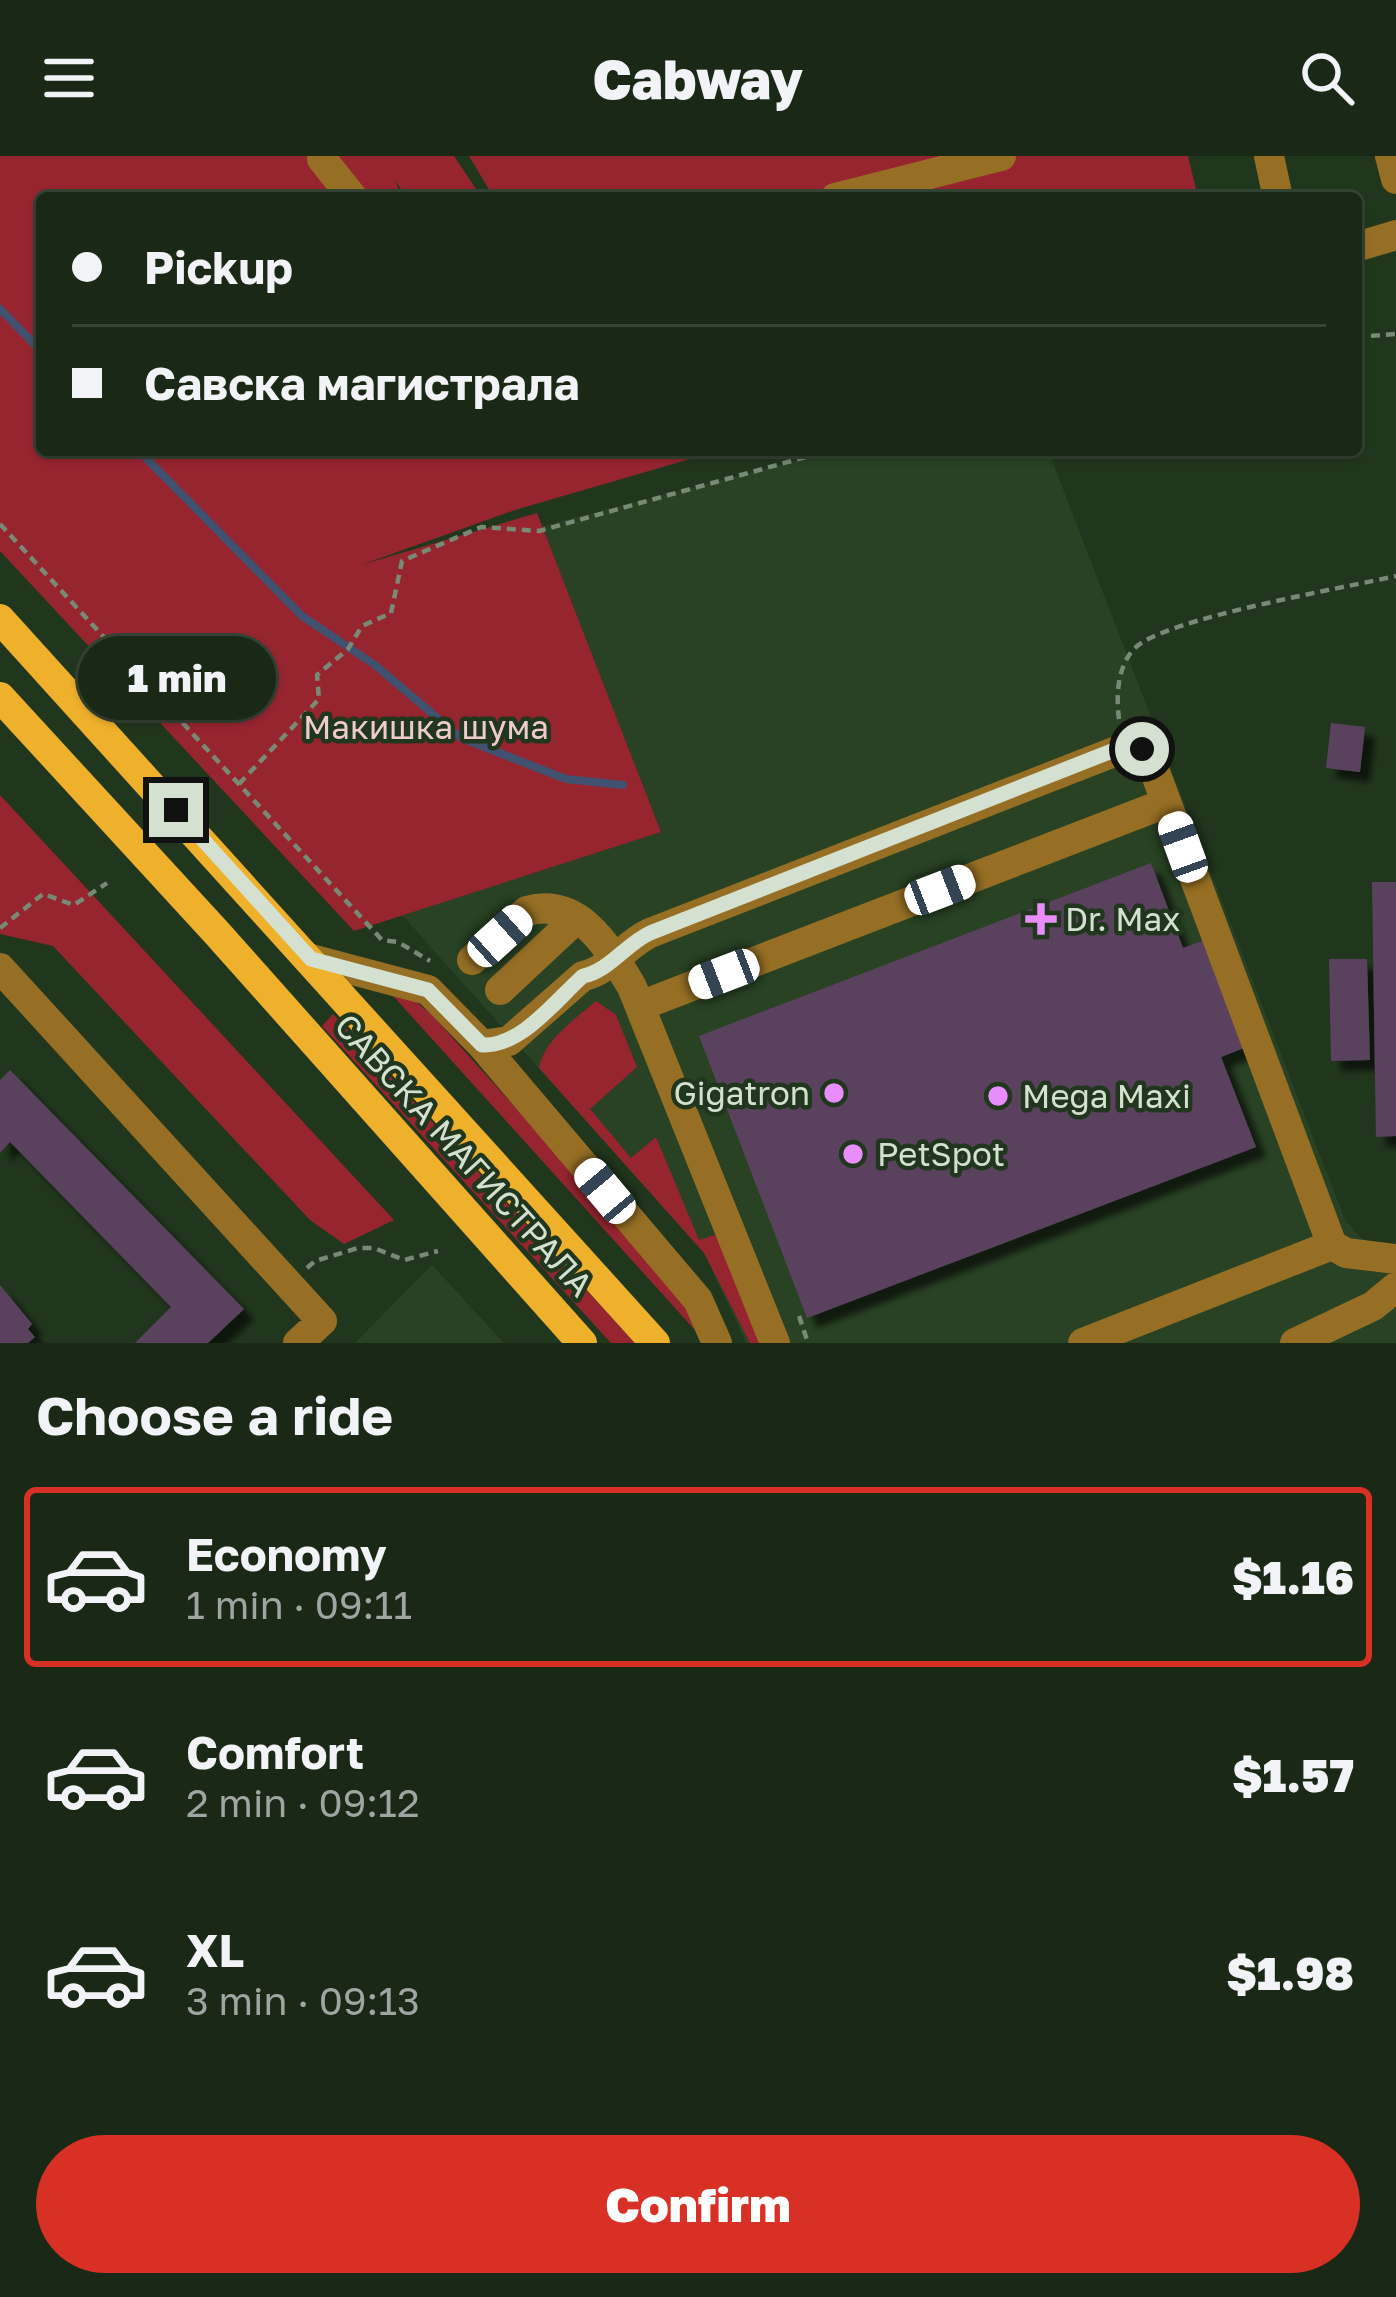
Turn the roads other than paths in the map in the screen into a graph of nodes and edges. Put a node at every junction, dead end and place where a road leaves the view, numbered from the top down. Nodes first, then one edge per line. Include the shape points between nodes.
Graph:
1 (1269, 156) edge
2 (1390, 156) edge
3 (987, 158) edge
4 (322, 159) edge
5 (1396, 179) edge
6 (348, 192) edge
7 (859, 192) edge
8 (1277, 192) edge
9 (1396, 235) edge
10 (1362, 245) edge
11 (0, 619) edge
12 (0, 697) edge
13 (1166, 803) junction
14 (576, 919) junction
15 (311, 959) junction
16 (472, 960) dead end
17 (605, 965) junction
18 (0, 968) edge
19 (500, 990) dead end
20 (640, 1006) junction
21 (482, 1045) junction
22 (513, 1082) junction
23 (1332, 1245) junction
24 (1396, 1258) edge
25 (1396, 1287) edge
26 (298, 1343) edge
27 (582, 1343) edge
28 (655, 1343) edge
29 (717, 1343) edge
30 (775, 1343) edge
31 (1083, 1343) edge
32 (1295, 1343) edge

1 - 8 lane
2 - 5 lane
3 - 7 lane
4 - 6 lane
9 - 10 lane
11 - 15 main road, САВСКА МАГИСТРАЛА
12 - 27 main road, САВСКА МАГИСТРАЛА
13 - 17 lane via 1148,756 1122,747 650,933
13 - 20 lane
13 - 23 lane
14 - 16 lane via 527,911
14 - 17 lane via 601,936
14 - 19 lane
15 - 21 lane via 428,990
15 - 28 main road, САВСКА МАГИСТРАЛА
17 - 20 lane
17 - 21 lane via 509,1041
17 - 22 lane via 516,1055
18 - 26 lane via 322,1321
20 - 30 lane
21 - 22 lane
22 - 29 lane via 698,1300
23 - 24 lane
23 - 31 lane
25 - 32 lane

